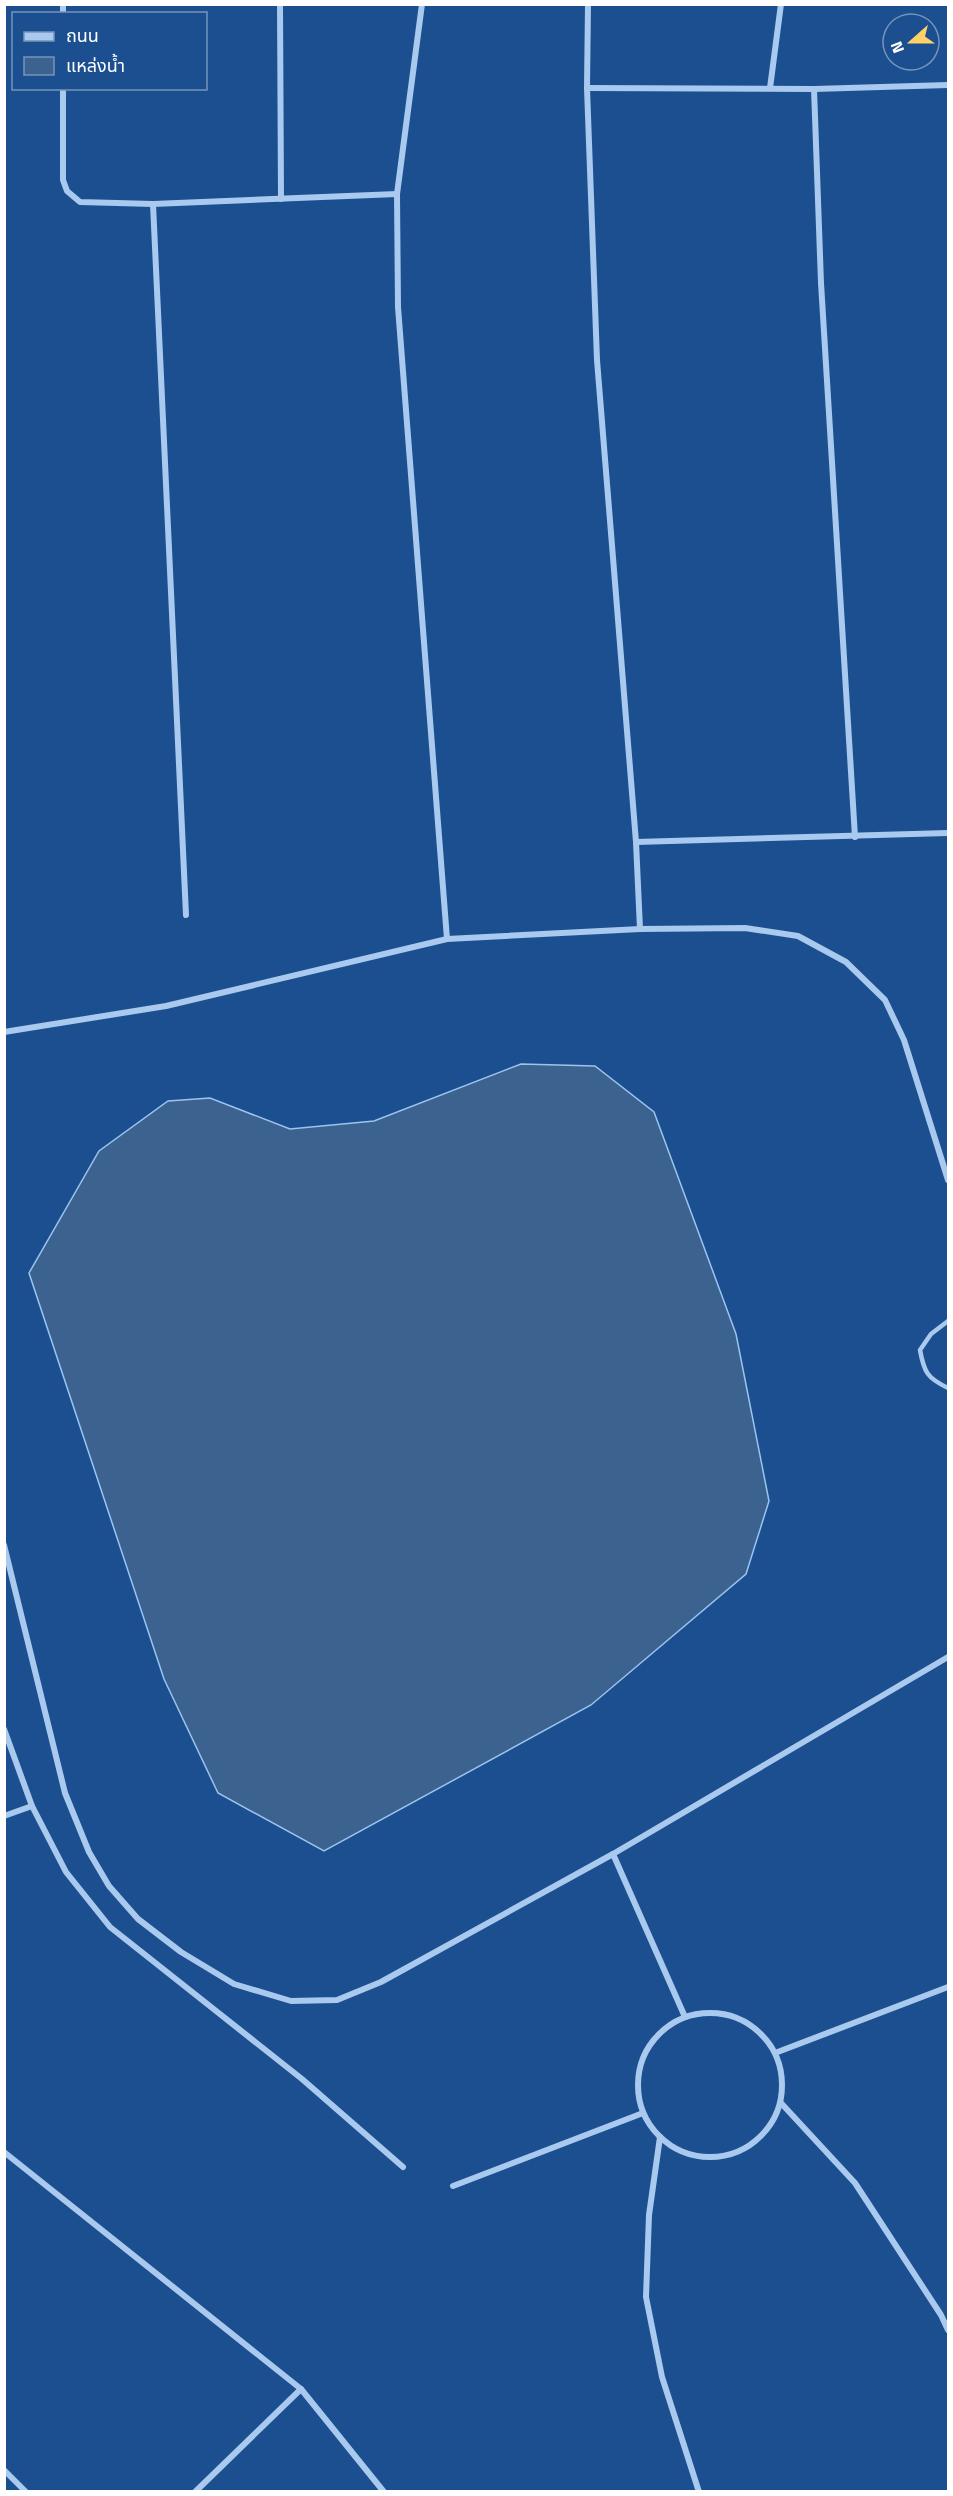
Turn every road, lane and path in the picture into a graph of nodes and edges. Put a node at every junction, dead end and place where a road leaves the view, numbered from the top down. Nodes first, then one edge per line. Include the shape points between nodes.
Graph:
1 (280, 4) edge
2 (422, 4) edge
3 (588, 4) edge
4 (781, 4) edge
5 (948, 85) edge
6 (587, 88) junction
7 (770, 88) junction
8 (814, 89) junction
9 (63, 90) edge
10 (397, 194) junction
11 (281, 199) junction
12 (153, 204) junction
13 (948, 833) edge
14 (855, 837) junction
15 (636, 842) junction
16 (186, 915) dead end
17 (640, 929) junction
18 (447, 939) junction
19 (4, 1032) edge
20 (948, 1180) edge
21 (948, 1321) edge
22 (948, 1388) edge
23 (6, 1549) edge
24 (948, 1657) edge
25 (4, 1729) edge
26 (32, 1806) junction
27 (4, 1816) edge
28 (613, 1854) junction
29 (948, 1987) edge
30 (685, 2017) junction
31 (775, 2053) junction
32 (781, 2103) junction
33 (643, 2114) junction
34 (660, 2137) junction
35 (4, 2152) edge
36 (403, 2167) dead end
37 (453, 2186) dead end
38 (948, 2330) edge
39 (301, 2389) junction
40 (4, 2470) edge
41 (26, 2492) edge
42 (195, 2492) edge
43 (384, 2492) edge
44 (699, 2492) edge

1 - 11 street
2 - 10 street
3 - 6 street
4 - 7 street
5 - 8 street
6 - 7 street
6 - 15 street via 597,360
7 - 8 street
8 - 14 street via 821,283
9 - 12 street via 63,180 72,198 80,202
10 - 11 street
10 - 18 street via 398,307
11 - 12 street
12 - 16 street
13 - 14 street
14 - 15 street
15 - 17 street
17 - 18 street
17 - 20 street via 745,928 798,936 846,962 885,1000 904,1040
18 - 19 street via 166,1005
21 - 22 lane via 931,1334 920,1350 923,1367 932,1380
23 - 28 street via 65,1793 89,1852 109,1886 138,1919 181,1952 234,1984 291,2001 337,2000 381,1982
24 - 28 street
25 - 26 street
26 - 27 street
26 - 36 street via 66,1872 110,1927 302,2079
28 - 30 street
29 - 31 street
30 - 31 street via 706,2012 727,2014 747,2023
30 - 33 street via 665,2028 640,2067 638,2091
31 - 32 street via 782,2078
32 - 34 street via 770,2126 753,2144 730,2155 705,2158 681,2152
32 - 38 street via 855,2183
33 - 34 street
33 - 37 street
34 - 44 street via 649,2215 646,2297 662,2377
35 - 39 street
39 - 42 street
39 - 43 street
40 - 41 street

